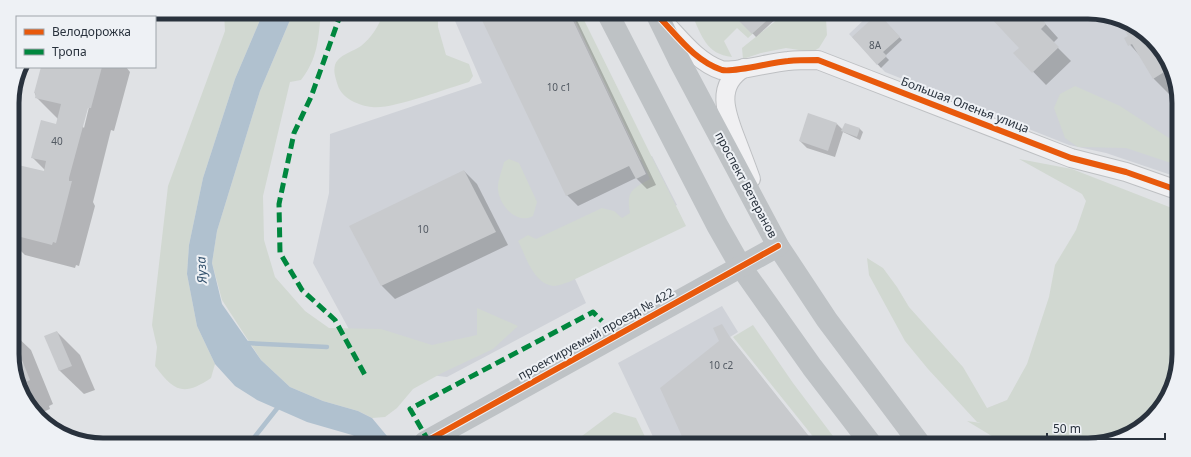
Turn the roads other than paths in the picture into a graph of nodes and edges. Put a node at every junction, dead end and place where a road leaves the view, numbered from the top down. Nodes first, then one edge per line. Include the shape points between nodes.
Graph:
1 (611, 19) edge
2 (659, 19) edge
3 (661, 19) edge
4 (744, 68) junction
5 (1172, 188) edge
6 (775, 239) junction
7 (741, 267) junction
8 (433, 438) edge
9 (866, 438) edge
10 (916, 438) edge

1 - 7 main road
2 - 6 main road, проспект Ветеранов
3 - 4 street, Большая Оленья улица via 704,61 722,70
4 - 5 street, Большая Оленья улица via 788,61 818,60 1071,158 1126,172
4 - 6 street via 735,73 730,80 725,110
6 - 7 main road, проектируемый проезд № 422
6 - 10 main road, проспект Ветеранов via 827,320
7 - 8 main road, проектируемый проезд № 422
7 - 9 main road

